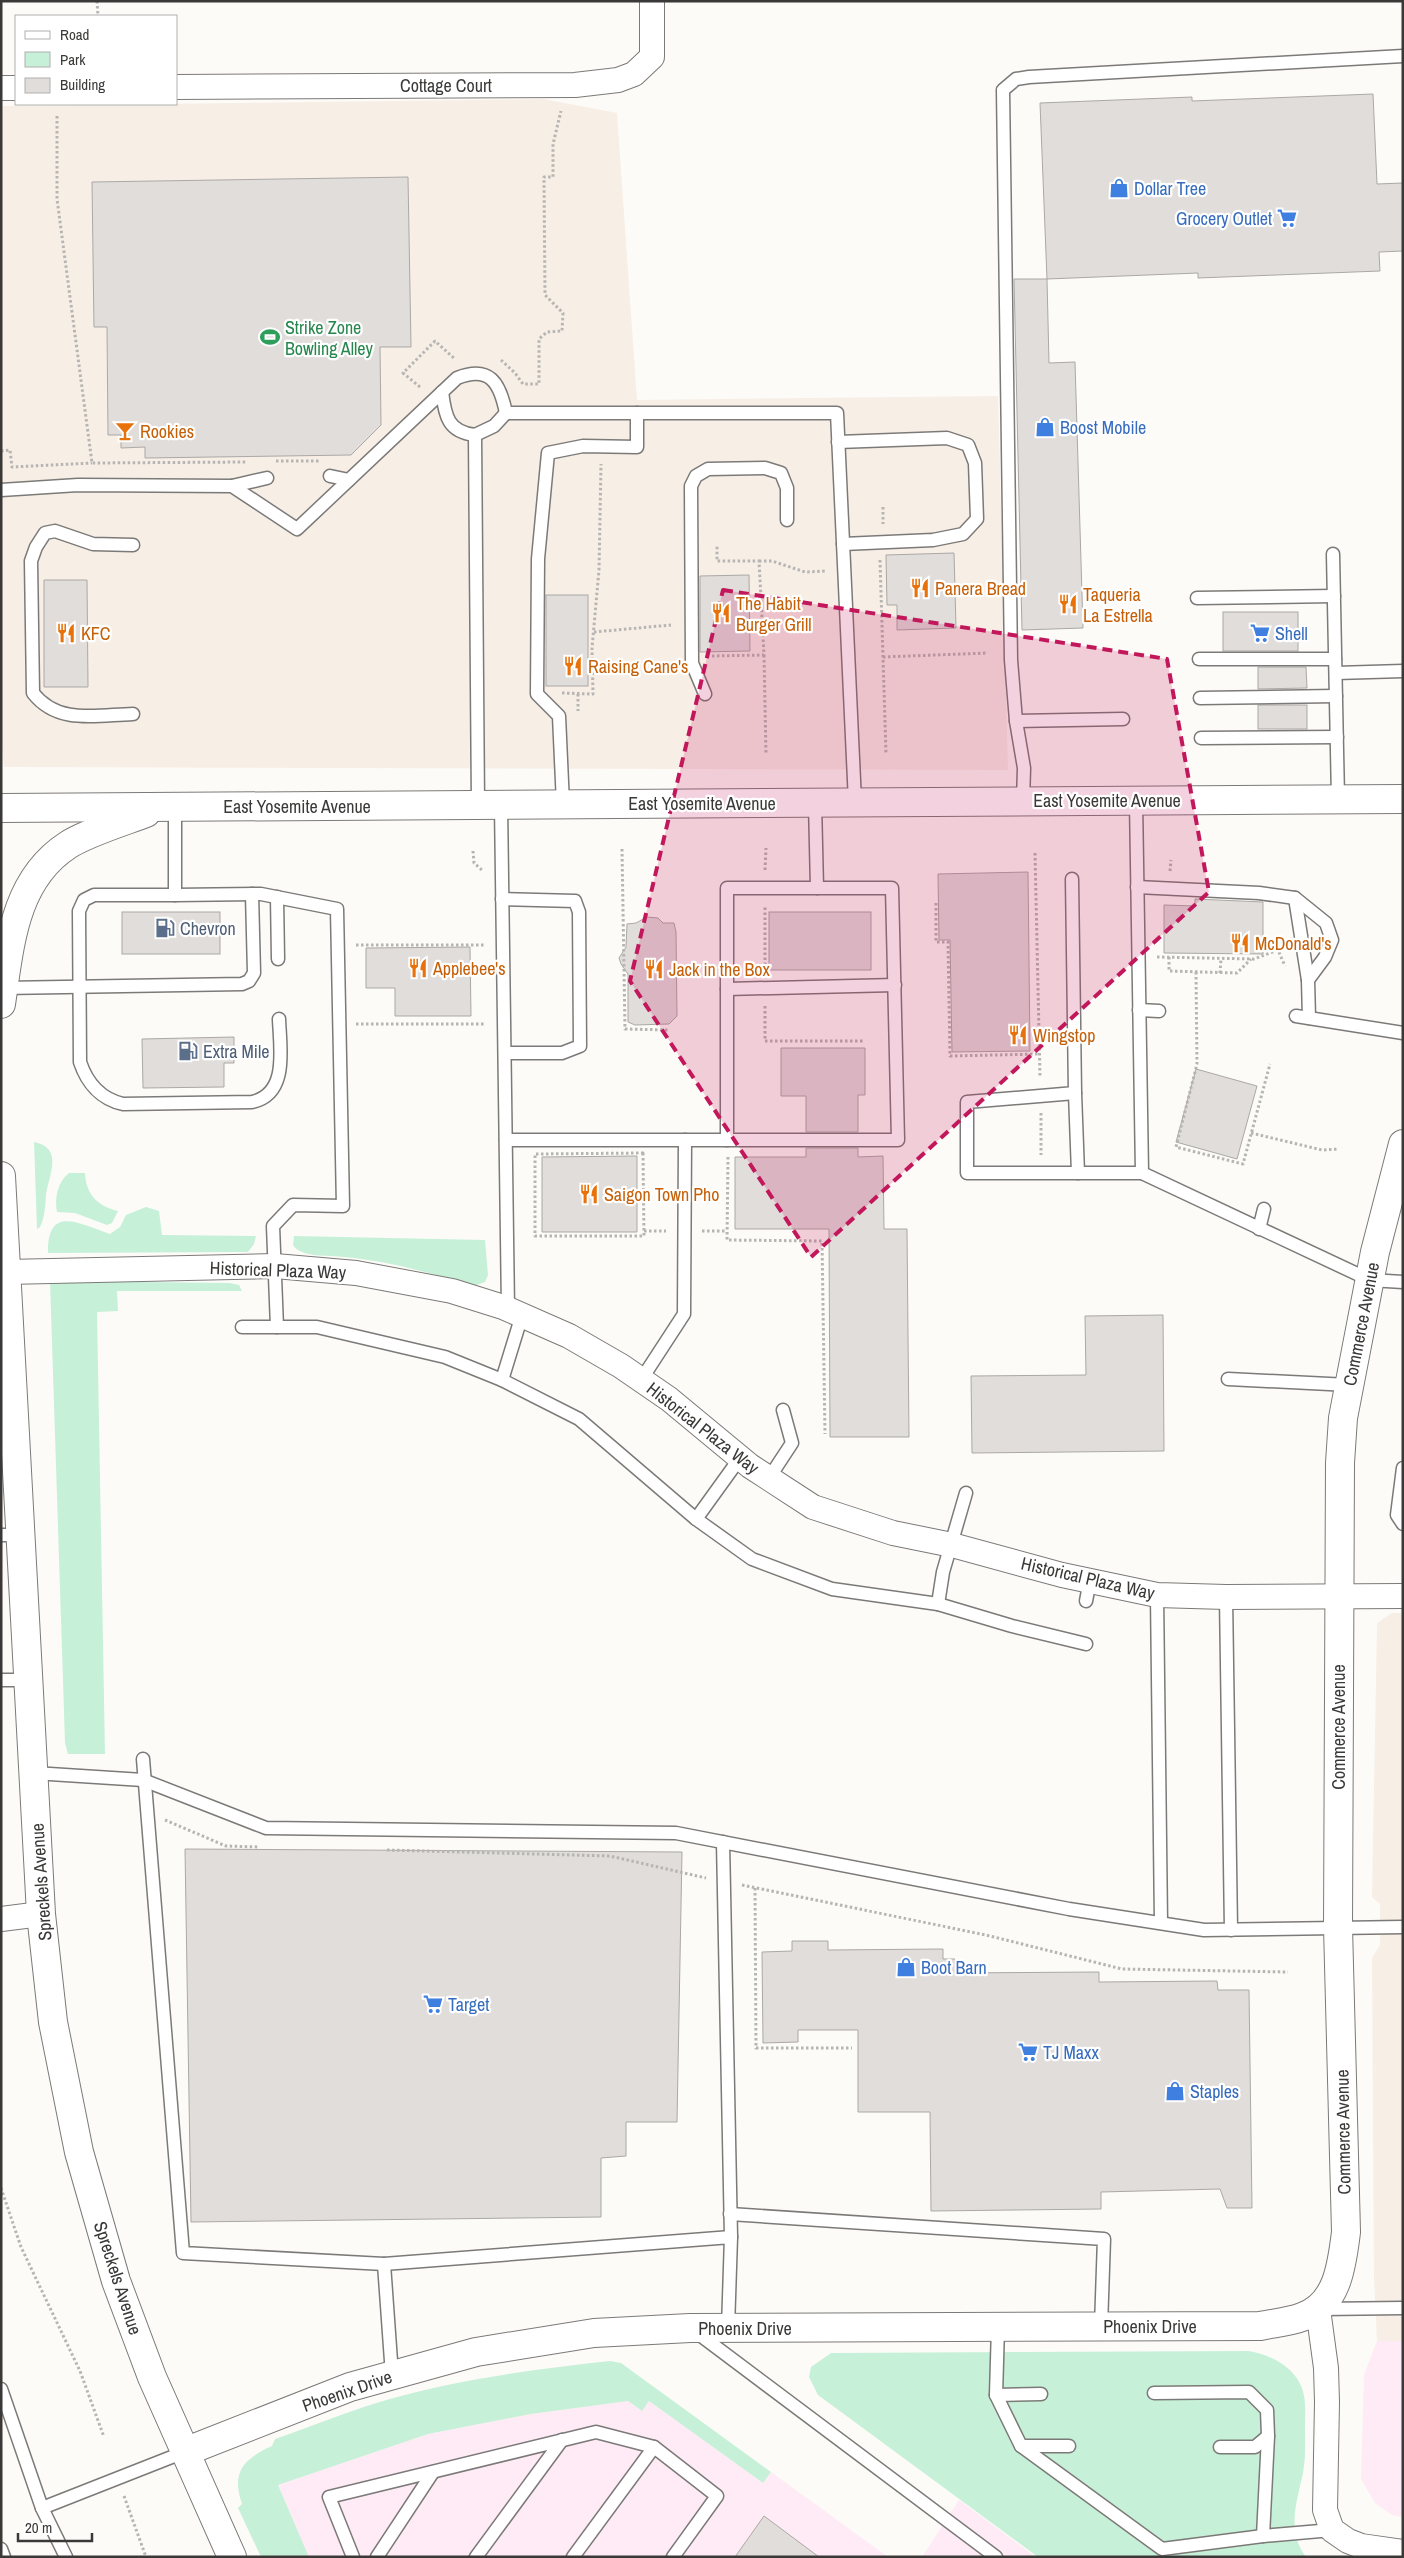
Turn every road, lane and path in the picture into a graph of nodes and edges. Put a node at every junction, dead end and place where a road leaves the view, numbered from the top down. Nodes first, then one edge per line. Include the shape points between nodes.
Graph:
1 (98, 1) edge
2 (652, 1) edge
3 (98, 15) edge
4 (1403, 56) edge
5 (178, 87) edge
6 (1, 88) edge
7 (15, 88) edge
8 (561, 111) dead end
9 (57, 116) dead end
10 (461, 356) dead end
11 (497, 358) dead end
12 (442, 392) junction
13 (413, 394) dead end
14 (506, 413) junction
15 (637, 413) junction
16 (475, 435) junction
17 (838, 442) junction
18 (1, 451) edge
19 (601, 460) dead end
20 (269, 461) dead end
21 (328, 461) dead end
22 (249, 462) dead end
23 (92, 463) junction
24 (330, 476) dead end
25 (267, 478) dead end
26 (350, 480) junction
27 (232, 486) junction
28 (1, 490) edge
29 (883, 507) dead end
30 (787, 520) dead end
31 (884, 542) junction
32 (843, 544) junction
33 (133, 545) dead end
34 (717, 546) dead end
35 (1333, 554) dead end
36 (759, 561) junction
37 (825, 571) dead end
38 (1334, 596) junction
39 (1197, 598) dead end
40 (671, 625) dead end
41 (594, 632) junction
42 (988, 653) dead end
43 (764, 654) junction
44 (712, 656) dead end
45 (883, 657) junction
46 (1199, 659) dead end
47 (1335, 659) junction
48 (1403, 671) edge
49 (1336, 673) junction
50 (559, 693) dead end
51 (705, 694) dead end
52 (1336, 696) junction
53 (1200, 698) dead end
54 (133, 714) dead end
55 (1123, 719) dead end
56 (1016, 721) junction
57 (1337, 737) junction
58 (1201, 738) dead end
59 (886, 754) dead end
60 (766, 755) dead end
61 (1338, 799) junction
62 (1403, 799) edge
63 (1024, 801) junction
64 (1136, 801) junction
65 (856, 802) junction
66 (815, 803) junction
67 (563, 804) junction
68 (489, 805) junction
69 (168, 807) junction
70 (1, 808) edge
71 (622, 850) dead end
72 (1034, 853) dead end
73 (1171, 860) dead end
74 (1072, 879) dead end
75 (1137, 887) junction
76 (817, 888) junction
77 (1167, 888) junction
78 (252, 894) junction
79 (175, 895) junction
80 (277, 897) junction
81 (1295, 898) junction
82 (502, 899) junction
83 (936, 903) dead end
84 (356, 945) dead end
85 (486, 946) dead end
86 (1155, 949) dead end
87 (1169, 957) junction
88 (278, 959) dead end
89 (1221, 959) junction
90 (1251, 959) junction
91 (1286, 967) dead end
92 (1196, 972) junction
93 (1220, 972) junction
94 (1308, 980) junction
95 (81, 985) junction
96 (894, 985) junction
97 (728, 989) junction
98 (2, 996) edge
99 (1139, 1010) junction
100 (1159, 1011) dead end
101 (279, 1019) dead end
102 (356, 1024) dead end
103 (486, 1024) dead end
104 (670, 1030) dead end
105 (1403, 1033) edge
106 (505, 1053) junction
107 (1040, 1054) junction
108 (1270, 1064) dead end
109 (1075, 1093) junction
110 (1040, 1095) junction
111 (1251, 1133) junction
112 (506, 1140) junction
113 (685, 1140) junction
114 (1403, 1144) edge
115 (728, 1145) junction
116 (1339, 1149) dead end
117 (535, 1154) joint
118 (1041, 1173) junction
119 (1078, 1173) junction
120 (1142, 1173) junction
121 (1, 1176) edge
122 (1264, 1209) dead end
123 (1259, 1229) junction
124 (275, 1266) junction
125 (4, 1272) edge
126 (1370, 1280) junction
127 (1403, 1282) edge
128 (515, 1312) junction
129 (276, 1327) junction
130 (242, 1328) dead end
131 (1228, 1379) dead end
132 (502, 1380) junction
133 (640, 1380) junction
134 (1349, 1385) junction
135 (782, 1410) dead end
136 (825, 1434) dead end
137 (740, 1458) junction
138 (1403, 1468) edge
139 (769, 1478) junction
140 (966, 1493) dead end
141 (696, 1519) junction
142 (1403, 1524) edge
143 (11, 1535) edge
144 (952, 1544) junction
145 (1157, 1595) junction
146 (1339, 1596) junction
147 (1403, 1596) edge
148 (1226, 1598) junction
149 (938, 1604) junction
150 (1086, 1644) dead end
151 (1, 1680) edge
152 (28, 1680) junction
153 (143, 1759) dead end
154 (34, 1773) junction
155 (143, 1780) junction
156 (723, 1842) junction
157 (754, 1888) dead end
158 (41, 1914) junction
159 (1, 1919) edge
160 (1161, 1923) junction
161 (1338, 1927) junction
162 (1403, 1927) edge
163 (1231, 1930) junction
164 (852, 2048) dead end
165 (1, 2188) edge
166 (730, 2214) junction
167 (731, 2237) junction
168 (384, 2264) junction
169 (1403, 2308) edge
170 (1318, 2309) junction
171 (1101, 2326) junction
172 (998, 2327) junction
173 (690, 2328) junction
174 (728, 2328) junction
175 (392, 2376) junction
176 (1, 2389) edge
177 (1154, 2393) dead end
178 (1041, 2394) dead end
179 (996, 2395) junction
180 (1268, 2436) junction
181 (104, 2438) dead end
182 (562, 2440) junction
183 (1021, 2446) junction
184 (1069, 2446) dead end
185 (654, 2447) junction
186 (1220, 2447) dead end
187 (187, 2451) junction
188 (433, 2472) junction
189 (118, 2478) junction
190 (42, 2508) junction
191 (1332, 2530) junction
192 (1263, 2536) junction
193 (1, 2550) edge
194 (1403, 2552) edge
195 (4, 2557) edge
196 (66, 2557) edge
197 (146, 2557) edge
198 (232, 2557) edge
199 (353, 2557) edge
200 (377, 2557) edge
201 (476, 2557) edge
202 (572, 2557) edge
203 (672, 2557) edge
204 (996, 2557) edge

1 - 3 path
2 - 5 street, Cottage Court via 652,57 634,74 618,80 575,85
4 - 56 lane via 1029,77 1016,79 1003,90 1011,660
6 - 7 street
8 - 11 path via 553,144 553,177 544,177 545,295 563,313 562,331 547,332 539,339 539,384 523,384
9 - 23 path via 57,200
10 - 13 path via 454,360 435,342 403,373 420,387
12 - 14 lane via 457,378 472,372 487,375 499,387
12 - 16 lane via 444,407 453,427 463,434
12 - 26 lane
14 - 15 lane
14 - 16 lane via 494,426
15 - 17 lane via 837,413
15 - 67 lane via 637,447 583,446 548,453 538,558 537,694 559,716
16 - 68 lane
17 - 31 lane via 947,438 968,445 975,462 977,519 963,534 933,540
17 - 32 lane
18 - 23 path via 10,450 12,467
19 - 41 path
20 - 21 path
22 - 23 path
24 - 26 lane
25 - 27 lane
26 - 27 lane via 297,529
27 - 28 lane via 78,485
29 - 31 path
30 - 51 lane via 787,488 780,473 765,468 708,469 696,476 691,486 692,663
31 - 32 lane
31 - 45 path via 884,556 880,556
32 - 65 lane
33 - 54 lane via 93,544 55,531 45,534 31,561 33,693 54,712 66,716
34 - 36 path via 717,561
35 - 38 lane
36 - 37 path via 772,561 805,572
36 - 43 path
38 - 39 lane
38 - 47 lane
40 - 41 path
41 - 50 path via 593,694
42 - 45 path
43 - 44 path
43 - 60 path
45 - 59 path
46 - 47 lane
47 - 49 lane
48 - 49 lane
49 - 52 lane
52 - 53 lane
52 - 57 lane
55 - 56 lane
56 - 63 lane via 1024,768
57 - 58 lane
57 - 61 lane
61 - 62 street, East Yosemite Avenue
61 - 64 street, East Yosemite Avenue
63 - 64 street, East Yosemite Avenue
63 - 65 street, East Yosemite Avenue
64 - 75 lane
65 - 66 street, East Yosemite Avenue
66 - 67 street, East Yosemite Avenue
66 - 76 lane
67 - 68 street, East Yosemite Avenue
68 - 69 street, East Yosemite Avenue
68 - 82 lane
69 - 70 street, East Yosemite Avenue
69 - 79 lane
69 - 98 street via 69,844 43,865 28,886 14,923
71 - 104 path via 625,1029
72 - 107 path
73 - 77 path
74 - 109 lane
75 - 77 lane
75 - 99 lane
76 - 96 lane via 892,888
76 - 97 lane via 728,888
77 - 81 lane
78 - 79 lane
78 - 80 lane
78 - 95 lane via 254,972 250,981 242,984
79 - 95 lane via 94,895 84,900 79,911
80 - 88 lane
80 - 124 lane via 337,909 343,1206 293,1205 273,1226
81 - 94 lane
81 - 94 lane via 1326,923 1332,940 1325,957
82 - 106 lane
82 - 106 lane via 575,901 579,912 580,1046 562,1053
83 - 107 path via 936,942 948,942 950,1056
84 - 85 path
86 - 87 path via 1155,957
87 - 89 path
87 - 92 path via 1169,971
89 - 90 path
89 - 93 path
90 - 91 path via 1278,950
90 - 93 path via 1237,973
92 - 93 path
92 - 111 path via 1197,1064 1176,1146 1243,1164
94 - 105 lane via 1303,1017
95 - 98 lane
95 - 101 lane via 80,1062 84,1074 102,1094 124,1104 252,1102 263,1099 275,1086 278,1077
96 - 97 lane
96 - 115 lane via 898,1140
97 - 115 lane
99 - 100 lane
99 - 120 lane
102 - 103 path
106 - 112 lane
107 - 110 path
108 - 111 path
109 - 110 lane
109 - 119 lane
110 - 118 path
110 - 118 lane via 967,1102 967,1173
111 - 116 path via 1322,1150
112 - 113 lane
112 - 128 lane
113 - 115 lane
113 - 133 lane via 684,1314
114 - 126 street, Commerce Avenue
115 - 136 path via 726,1240 822,1241
117 - 117 path via 644,1153 644,1236 535,1236
118 - 119 lane
119 - 120 lane
120 - 123 lane
121 - 125 street, Spreckels Avenue
122 - 123 lane
123 - 126 lane
124 - 125 street, Historical Plaza Way
124 - 128 street, Historical Plaza Way via 356,1272 452,1291
124 - 129 lane
125 - 143 street, Spreckels Avenue
126 - 127 lane
126 - 134 street, Commerce Avenue
128 - 132 lane
128 - 133 street, Historical Plaza Way via 569,1336
129 - 130 lane
129 - 132 lane via 317,1327 429,1352
131 - 134 lane
132 - 141 lane via 579,1419
133 - 137 street, Historical Plaza Way
134 - 146 street, Commerce Avenue via 1340,1463
135 - 139 lane via 792,1443
137 - 139 street, Historical Plaza Way
137 - 141 lane
138 - 142 lane via 1397,1515
139 - 144 street, Historical Plaza Way via 813,1507 893,1533
140 - 144 lane
141 - 149 lane via 752,1558 832,1589
143 - 152 street, Spreckels Avenue
144 - 145 street, Historical Plaza Way via 1088,1590
144 - 149 lane
145 - 148 street, Historical Plaza Way
145 - 160 lane
146 - 147 street, Historical Plaza Way
146 - 148 street, Historical Plaza Way
146 - 161 street, Commerce Avenue
148 - 163 lane
149 - 150 lane
151 - 152 lane
152 - 154 street, Spreckels Avenue
153 - 155 lane
154 - 155 lane
154 - 158 street, Spreckels Avenue
155 - 156 lane via 266,1828 676,1833
155 - 168 lane via 183,2253
156 - 160 lane via 1060,1907
156 - 166 lane
157 - 164 path via 756,2048
158 - 159 street
158 - 187 street, Spreckels Avenue via 54,2022 79,2152 116,2281 152,2377
160 - 163 lane via 1204,1930
161 - 162 lane
161 - 163 lane
161 - 170 street, Commerce Avenue via 1346,2232 1336,2286
165 - 181 path via 21,2247 80,2370
166 - 167 lane
166 - 171 lane via 1104,2239
167 - 168 lane
167 - 174 lane
168 - 175 lane
169 - 170 lane
170 - 171 street, Phoenix Drive via 1303,2317 1260,2326
170 - 191 street via 1326,2368 1325,2510
171 - 172 street, Phoenix Drive
172 - 174 street, Phoenix Drive
172 - 179 lane
173 - 174 street, Phoenix Drive
173 - 175 street, Phoenix Drive via 594,2333 476,2352
173 - 204 lane
175 - 187 street, Phoenix Drive via 350,2387
176 - 190 lane
177 - 180 lane via 1249,2392 1267,2410
178 - 179 lane
179 - 183 lane
180 - 186 lane via 1255,2447
180 - 192 lane
182 - 185 lane via 596,2432
182 - 188 lane
182 - 201 lane
183 - 184 lane
183 - 192 lane via 1162,2550
185 - 202 lane
185 - 203 lane via 717,2496
187 - 189 lane
187 - 198 street, Spreckels Avenue
188 - 199 lane via 329,2497
188 - 200 lane
189 - 190 lane
189 - 197 path
190 - 196 lane
191 - 192 lane
191 - 194 street via 1361,2546
193 - 195 lane

